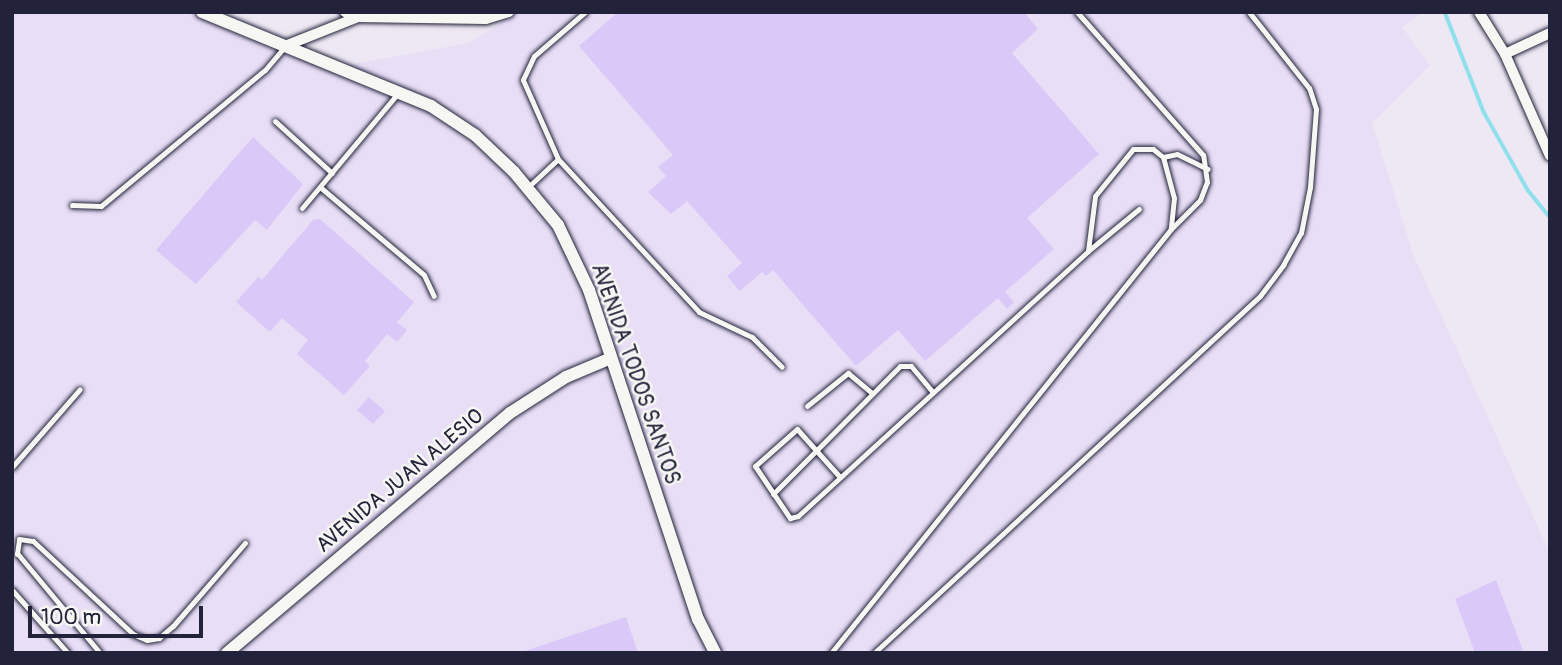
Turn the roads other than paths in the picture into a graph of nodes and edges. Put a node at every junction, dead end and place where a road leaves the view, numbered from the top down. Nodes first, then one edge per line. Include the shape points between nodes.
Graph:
1 (202, 12) edge
2 (345, 12) edge
3 (509, 12) edge
4 (584, 12) edge
5 (1077, 12) edge
6 (1249, 12) edge
7 (1479, 12) edge
8 (434, 14) edge
9 (358, 17) junction
10 (1550, 33) edge
11 (285, 46) junction
12 (1505, 54) junction
13 (400, 92) junction
14 (275, 121) dead end
15 (1549, 153) edge
16 (1163, 157) junction
17 (558, 159) junction
18 (1208, 169) junction
19 (332, 173) junction
20 (320, 187) junction
21 (527, 188) junction
22 (72, 205) dead end
23 (302, 208) dead end
24 (1139, 209) dead end
25 (1171, 229) junction
26 (1088, 251) junction
27 (434, 296) dead end
28 (611, 358) junction
29 (782, 367) dead end
30 (80, 389) dead end
31 (932, 391) junction
32 (872, 393) junction
33 (807, 406) dead end
34 (815, 449) junction
35 (12, 467) edge
36 (839, 476) junction
37 (773, 494) junction
38 (245, 543) dead end
39 (12, 545) edge
40 (17, 554) junction
41 (12, 590) edge
42 (68, 653) edge
43 (100, 653) edge
44 (227, 653) edge
45 (715, 653) edge
46 (831, 653) edge
47 (874, 653) edge

1 - 11 street, AVENIDA TODOS SANTOS
2 - 9 street
3 - 8 street via 486,19
4 - 17 lane via 534,56 523,80
5 - 18 lane via 1203,156
6 - 47 lane via 1309,88 1316,109 1301,233 1283,265 1260,296
7 - 12 street
8 - 9 street
9 - 11 street
10 - 12 street
11 - 13 street, AVENIDA TODOS SANTOS
11 - 22 lane via 265,70 101,206
12 - 15 street
13 - 19 lane
13 - 21 street, AVENIDA TODOS SANTOS via 475,135
14 - 19 lane
16 - 18 lane via 1177,154
16 - 25 lane via 1174,198
16 - 26 lane via 1143,148 1133,149 1120,162 1095,196
17 - 21 lane
17 - 29 lane via 699,312 752,337
18 - 25 lane via 1200,200
19 - 20 lane
20 - 23 lane
20 - 27 lane via 424,275
21 - 28 street, AVENIDA TODOS SANTOS via 558,225 589,290
24 - 26 lane
25 - 46 lane
26 - 31 lane
28 - 44 street, AVENIDA JUAN ALESIO via 566,377 510,413
28 - 45 street, AVENIDA TODOS SANTOS via 698,619
30 - 35 lane
31 - 32 lane via 905,363
31 - 36 lane
32 - 33 lane via 848,373
32 - 34 lane
34 - 36 lane
34 - 37 lane
34 - 37 lane via 797,429 757,463
36 - 37 lane via 793,519
38 - 40 lane via 173,626 159,638 147,640 133,634 33,541 19,539
39 - 40 lane
40 - 43 lane
41 - 42 lane

